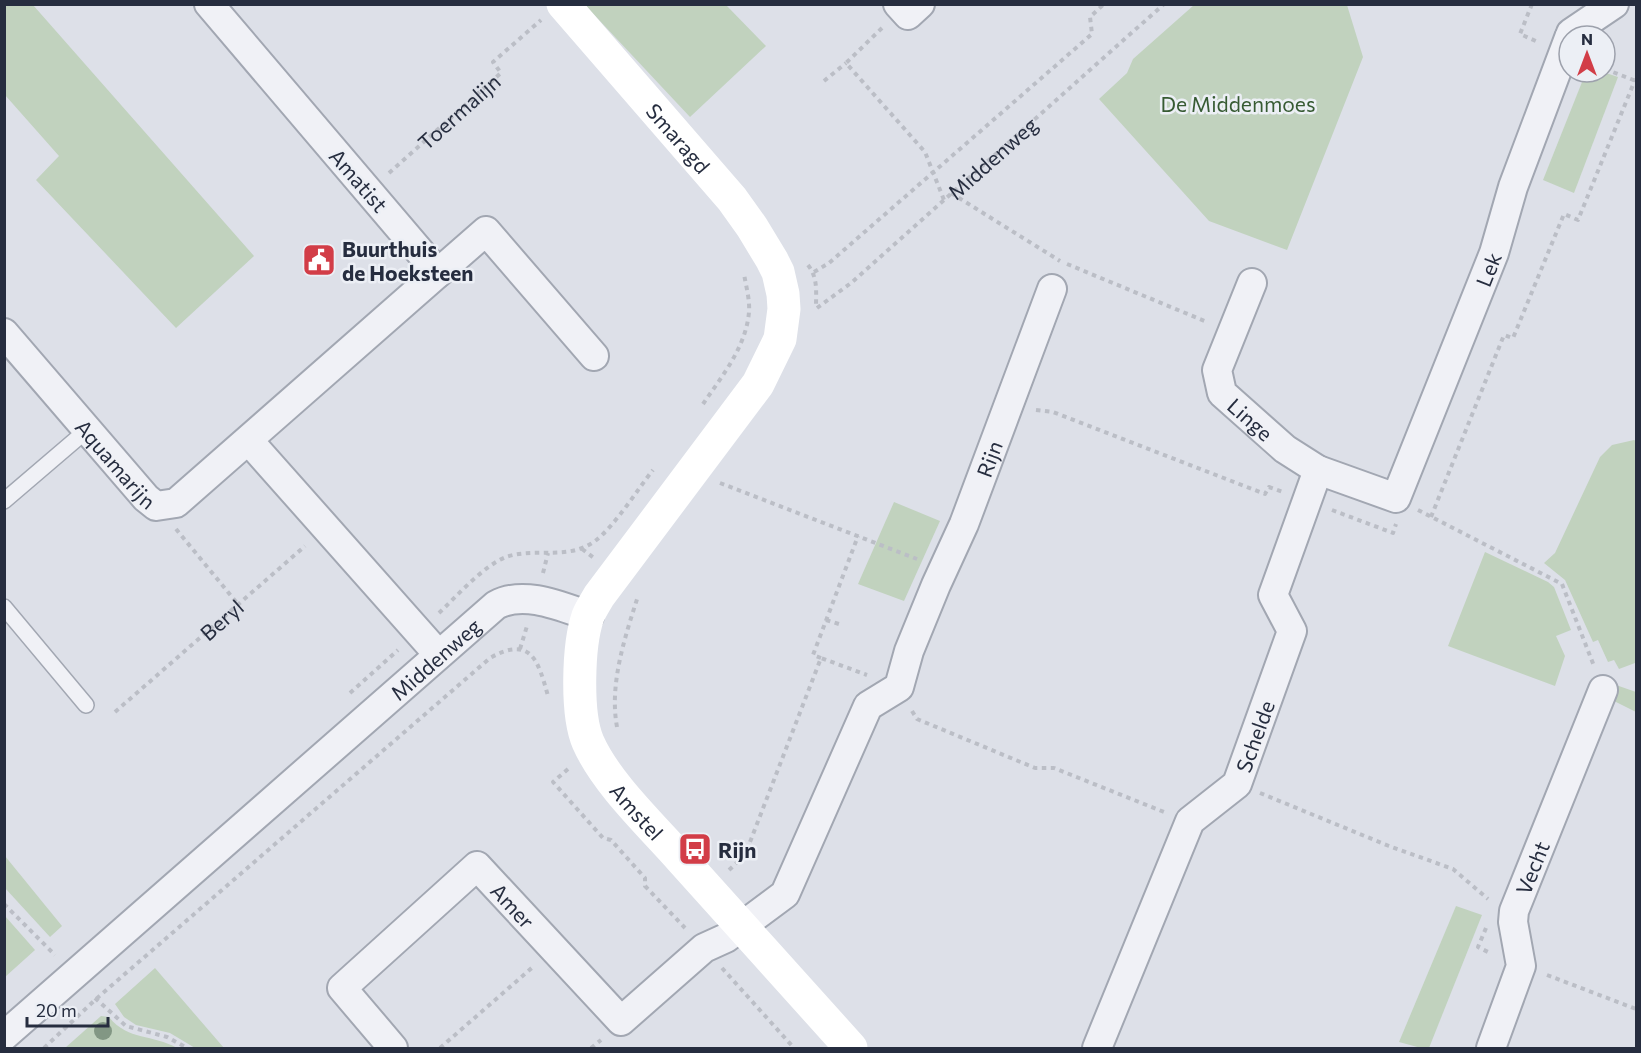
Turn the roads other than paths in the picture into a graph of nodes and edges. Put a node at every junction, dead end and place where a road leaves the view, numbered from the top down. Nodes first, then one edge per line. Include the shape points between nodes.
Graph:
1 (209, 4) edge
2 (1614, 4) edge
3 (553, 12) edge
4 (1584, 24) edge
5 (1557, 69) edge
6 (438, 273) junction
7 (1252, 283) dead end
8 (1052, 289) dead end
9 (4, 333) edge
10 (594, 356) dead end
11 (87, 429) junction
12 (249, 441) junction
13 (1318, 470) junction
14 (1400, 500) joint
15 (4, 501) edge
16 (4, 607) edge
17 (589, 616) junction
18 (438, 654) junction
19 (1603, 690) road end
20 (86, 705) dead end
21 (742, 926) junction
22 (4, 1036) edge
23 (393, 1048) edge
24 (851, 1048) edge
25 (1097, 1048) edge
26 (1491, 1048) edge

1 - 6 street, Amatist
2 - 4 street
3 - 17 street, Smaragd via 732,199 772,260 784,301 780,339 763,374 599,596
5 - 14 street, Lek via 1513,187 1494,253
6 - 10 street via 486,231
6 - 12 street
7 - 13 street, Linge via 1217,370 1222,393 1285,449
8 - 21 street, Rijn via 964,524 909,651 899,687 868,706 785,894
9 - 11 street, Aquamarijn
11 - 12 street, Aquamarijn via 156,506 176,503
11 - 15 lane
12 - 18 street
13 - 14 street, Linge
13 - 25 street, Schelde via 1273,595 1292,631 1237,784 1190,821
16 - 20 lane
17 - 18 street, Middenweg via 535,600 503,601
17 - 21 street, Amstel via 583,640 581,701 587,739 610,777
18 - 22 street, Middenweg
19 - 26 street, Vecht via 1514,911 1521,966
21 - 23 street, Amer via 704,948 621,1021 477,866 342,988
21 - 24 street, Amstel

